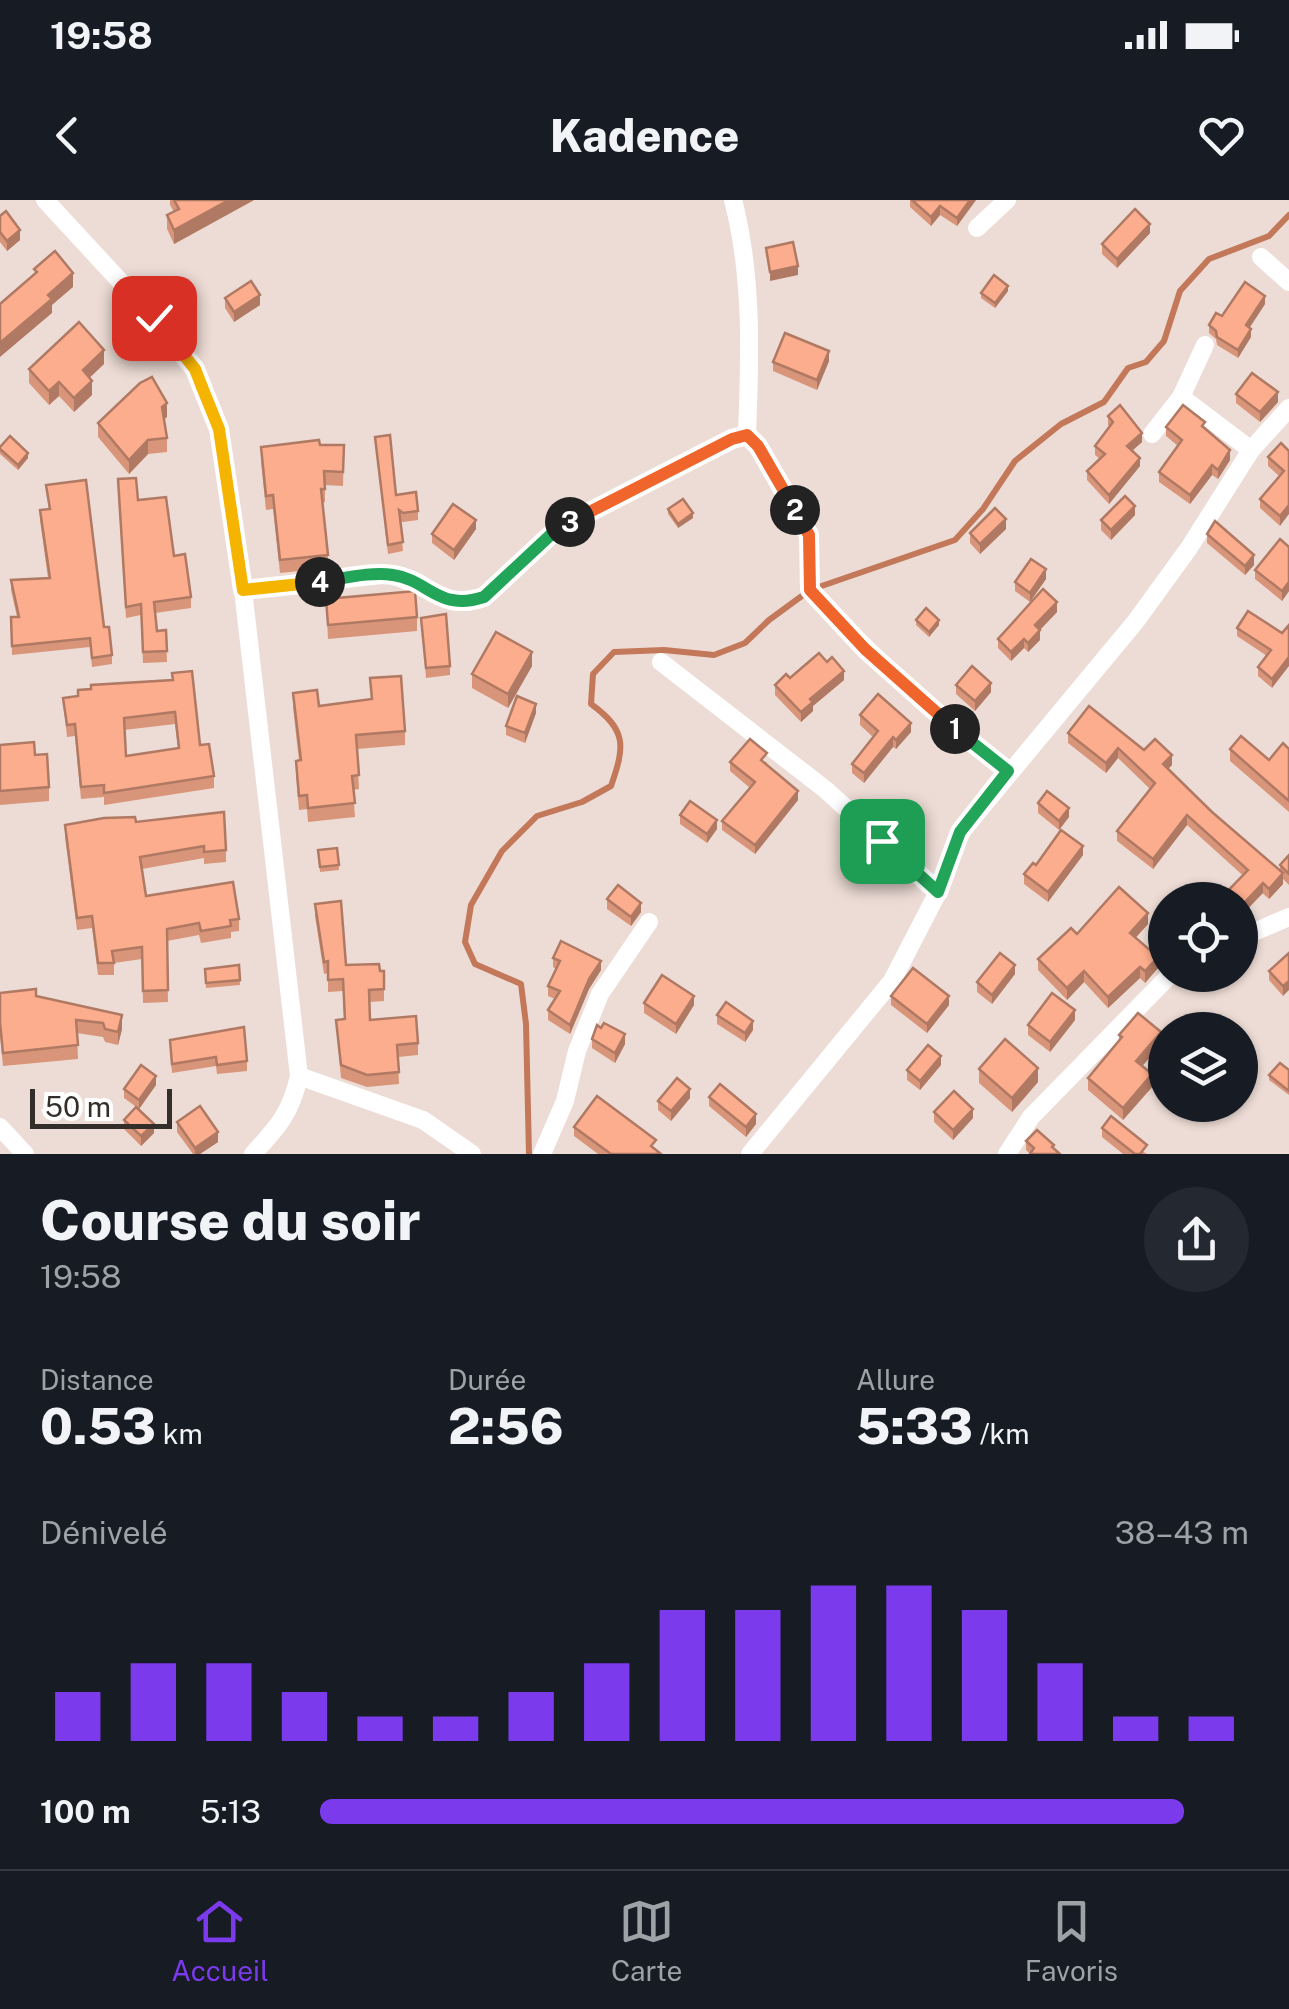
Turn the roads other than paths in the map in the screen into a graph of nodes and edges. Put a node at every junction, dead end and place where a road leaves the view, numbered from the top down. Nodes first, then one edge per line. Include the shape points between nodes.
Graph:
1 (45, 200) edge
2 (733, 200) edge
3 (1007, 200) edge
4 (978, 228) dead end
5 (1262, 257) dead end
6 (1289, 282) edge
7 (1205, 346) dead end
8 (1181, 397) junction
9 (1289, 408) edge
10 (1152, 434) dead end
11 (747, 435) junction
12 (1251, 450) junction
13 (243, 590) junction
14 (660, 662) dead end
15 (1008, 771) junction
16 (938, 892) junction
17 (1289, 918) edge
18 (649, 922) dead end
19 (1258, 931) edge
20 (1153, 992) edge
21 (299, 1076) junction
22 (0, 1127) edge
23 (25, 1154) edge
24 (253, 1154) edge
25 (472, 1154) edge
26 (542, 1154) edge
27 (750, 1154) edge
28 (1007, 1154) edge

1 - 13 street via 195,369 219,429
2 - 11 street via 750,358
3 - 4 street
5 - 6 street
7 - 8 street
8 - 10 street
8 - 12 street
9 - 12 street
11 - 13 street via 557,529 484,597 470,602 391,574
11 - 15 street via 809,535 810,590 919,700
12 - 15 street via 1136,621
13 - 21 street
14 - 16 street via 826,790
15 - 16 street via 960,832
16 - 27 street via 892,981
17 - 19 street
18 - 26 street via 600,994
20 - 28 street via 1032,1117
21 - 24 street via 284,1120
21 - 25 street via 423,1120
22 - 23 street

